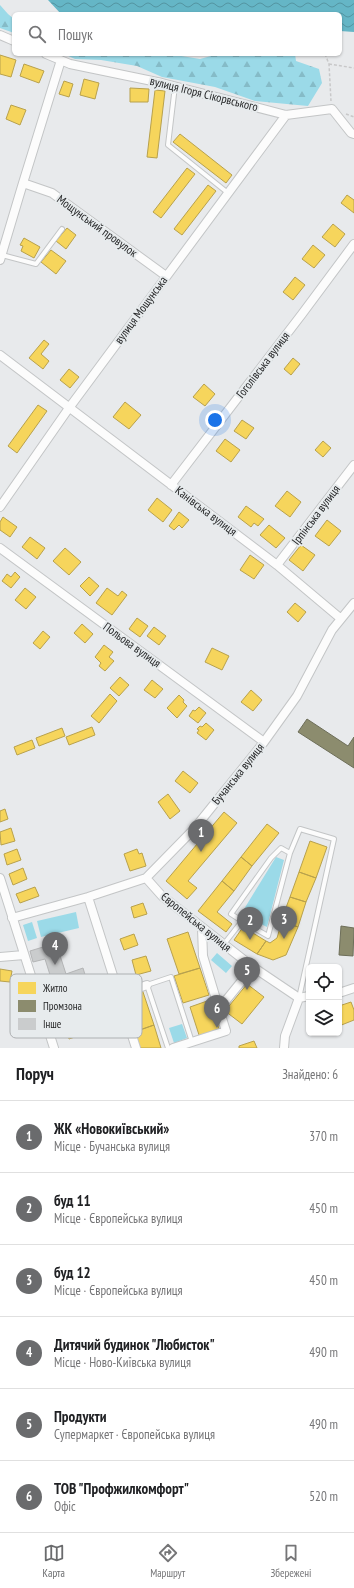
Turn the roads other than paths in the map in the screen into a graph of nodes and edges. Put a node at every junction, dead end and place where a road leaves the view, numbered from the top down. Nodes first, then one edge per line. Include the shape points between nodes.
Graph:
1 (0, 35) edge
2 (12, 40) edge
3 (51, 56) edge
4 (61, 60) junction
5 (175, 86) junction
6 (286, 115) junction
7 (354, 134) edge
8 (23, 183) junction
9 (228, 193) junction
10 (62, 229) dead end
11 (354, 244) edge
12 (1, 257) edge
13 (166, 276) junction
14 (0, 355) edge
15 (69, 408) junction
16 (354, 464) edge
17 (171, 485) junction
18 (0, 507) edge
19 (0, 548) edge
20 (277, 565) junction
21 (354, 603) edge
22 (340, 618) junction
23 (264, 742) junction
24 (290, 853) junction
25 (0, 878) edge
26 (146, 878) junction
27 (88, 897) junction
28 (12, 918) junction
29 (242, 921) junction
30 (202, 928) junction
31 (224, 944) junction
32 (24, 955) junction
33 (0, 957) edge
34 (253, 967) junction
35 (30, 974) edge
36 (113, 974) edge
37 (147, 985) junction
38 (142, 987) edge
39 (354, 988) edge
40 (342, 992) edge
41 (306, 997) edge
42 (299, 998) junction
43 (219, 1009) junction
44 (51, 1038) edge
45 (133, 1038) edge
46 (192, 1042) junction
47 (54, 1048) edge
48 (136, 1048) edge
49 (168, 1048) edge
50 (173, 1048) edge
51 (284, 1048) edge

1 - 2 street
3 - 4 street, вулиця Ігоря Сікорвського
4 - 5 street, вулиця Ігоря Сікорвського
4 - 8 street
5 - 6 street, вулиця Ігоря Сікорвського
5 - 9 lane via 168,145
6 - 7 street, вулиця Ігоря Сікорвського via 332,110
6 - 9 street, вулиця Мощунська
8 - 12 street
8 - 13 street, Мощунський провулок via 52,193
9 - 13 street, вулиця Мощунська
10 - 12 lane via 36,264
11 - 17 street, Гоголівська вулиця
13 - 15 street, вулиця Мощунська
14 - 15 street, Канівська вулиця
15 - 17 street, Канівська вулиця
15 - 18 street, вулиця Мощунська
16 - 20 street, Ірпінська вулиця
17 - 20 street, Канівська вулиця
19 - 23 street, Польова вулиця
20 - 22 street, Канівська вулиця
21 - 22 street, Бучанська вулиця
22 - 23 street, Бучанська вулиця via 298,696
23 - 26 street, Бучанська вулиця via 194,829
24 - 29 lane via 281,848 271,858 235,908 231,914
24 - 29 lane via 268,936
24 - 42 lane via 300,829 334,839
25 - 28 street
26 - 27 street, Бучанська вулиця
26 - 30 street, Європейська вулиця via 162,896
27 - 28 street, Бучанська вулиця
27 - 36 street
28 - 32 street
29 - 31 lane
30 - 31 street, Європейська вулиця
30 - 43 street via 203,956
31 - 34 street, Європейська вулиця
32 - 33 street
32 - 35 street
34 - 42 street, Європейська вулиця
34 - 43 street
37 - 38 street
37 - 46 lane via 171,977
37 - 49 lane
39 - 40 street
41 - 42 street
42 - 51 street via 285,1036
43 - 46 street via 226,1031
44 - 47 street
45 - 48 street
46 - 50 street

